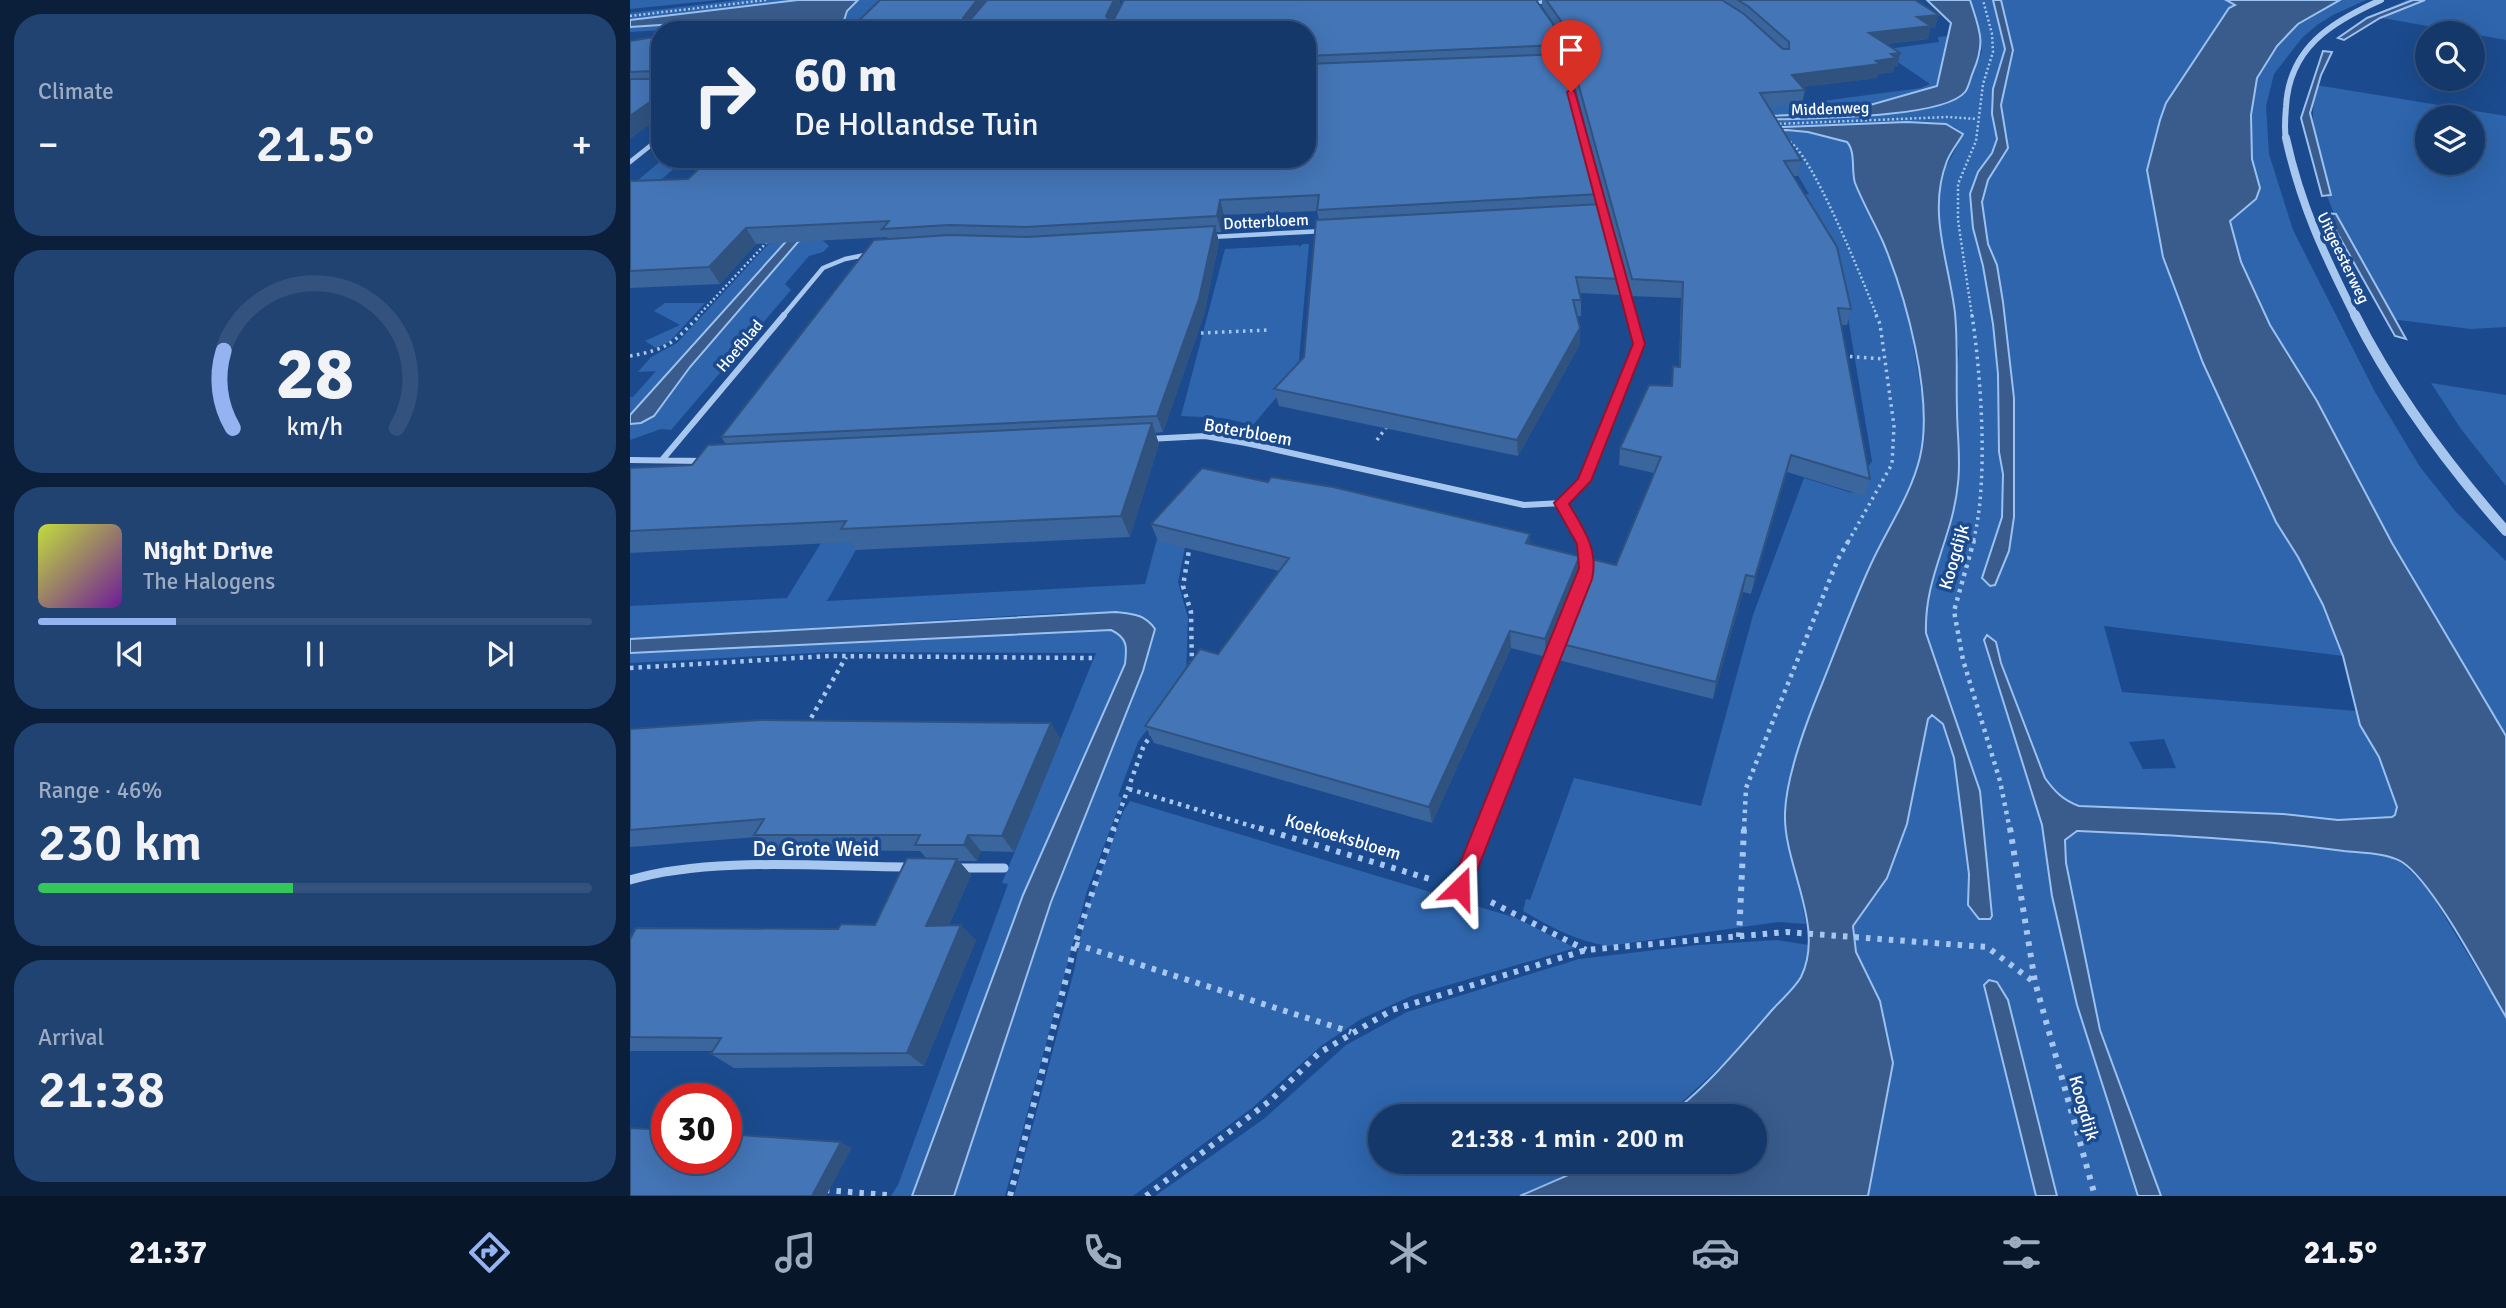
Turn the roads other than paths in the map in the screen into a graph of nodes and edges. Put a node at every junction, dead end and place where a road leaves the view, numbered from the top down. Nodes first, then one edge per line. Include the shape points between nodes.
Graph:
1 (1555, 0) edge
2 (2381, 0) edge
3 (1534, 1) edge
4 (1542, 12) edge
5 (1549, 22) edge
6 (1549, 64) edge
7 (1575, 107) edge
8 (651, 145) edge
9 (630, 162) edge
10 (1605, 214) junction
11 (1591, 215) edge
12 (1328, 230) edge
13 (1210, 237) edge
14 (880, 252) edge
15 (1139, 439) edge
16 (630, 460) edge
17 (662, 460) junction
18 (714, 460) edge
19 (1562, 503) junction
20 (2506, 531) edge
21 (1579, 592) edge
22 (1563, 630) edge
23 (920, 867) edge
24 (948, 867) edge
25 (1004, 868) dead end
26 (630, 880) edge
27 (1460, 888) road end

1 - 3 street
2 - 20 street, Uitgeesterweg via 2318,35 2293,71 2283,102 2283,121 2293,175 2343,293 2393,379 2453,470
3 - 4 street
5 - 6 street via 1563,63
7 - 10 street
8 - 9 street
10 - 11 street
10 - 19 street via 1639,344 1584,481
12 - 13 street, Dotterbloem
14 - 17 street, Hoefblad via 823,268
15 - 19 street, Boterbloem via 1205,436 1524,505
16 - 17 street
17 - 18 street
19 - 21 street via 1584,544 1587,568
22 - 27 street
23 - 26 street, De Grote Weid via 724,866 653,873
24 - 25 street

